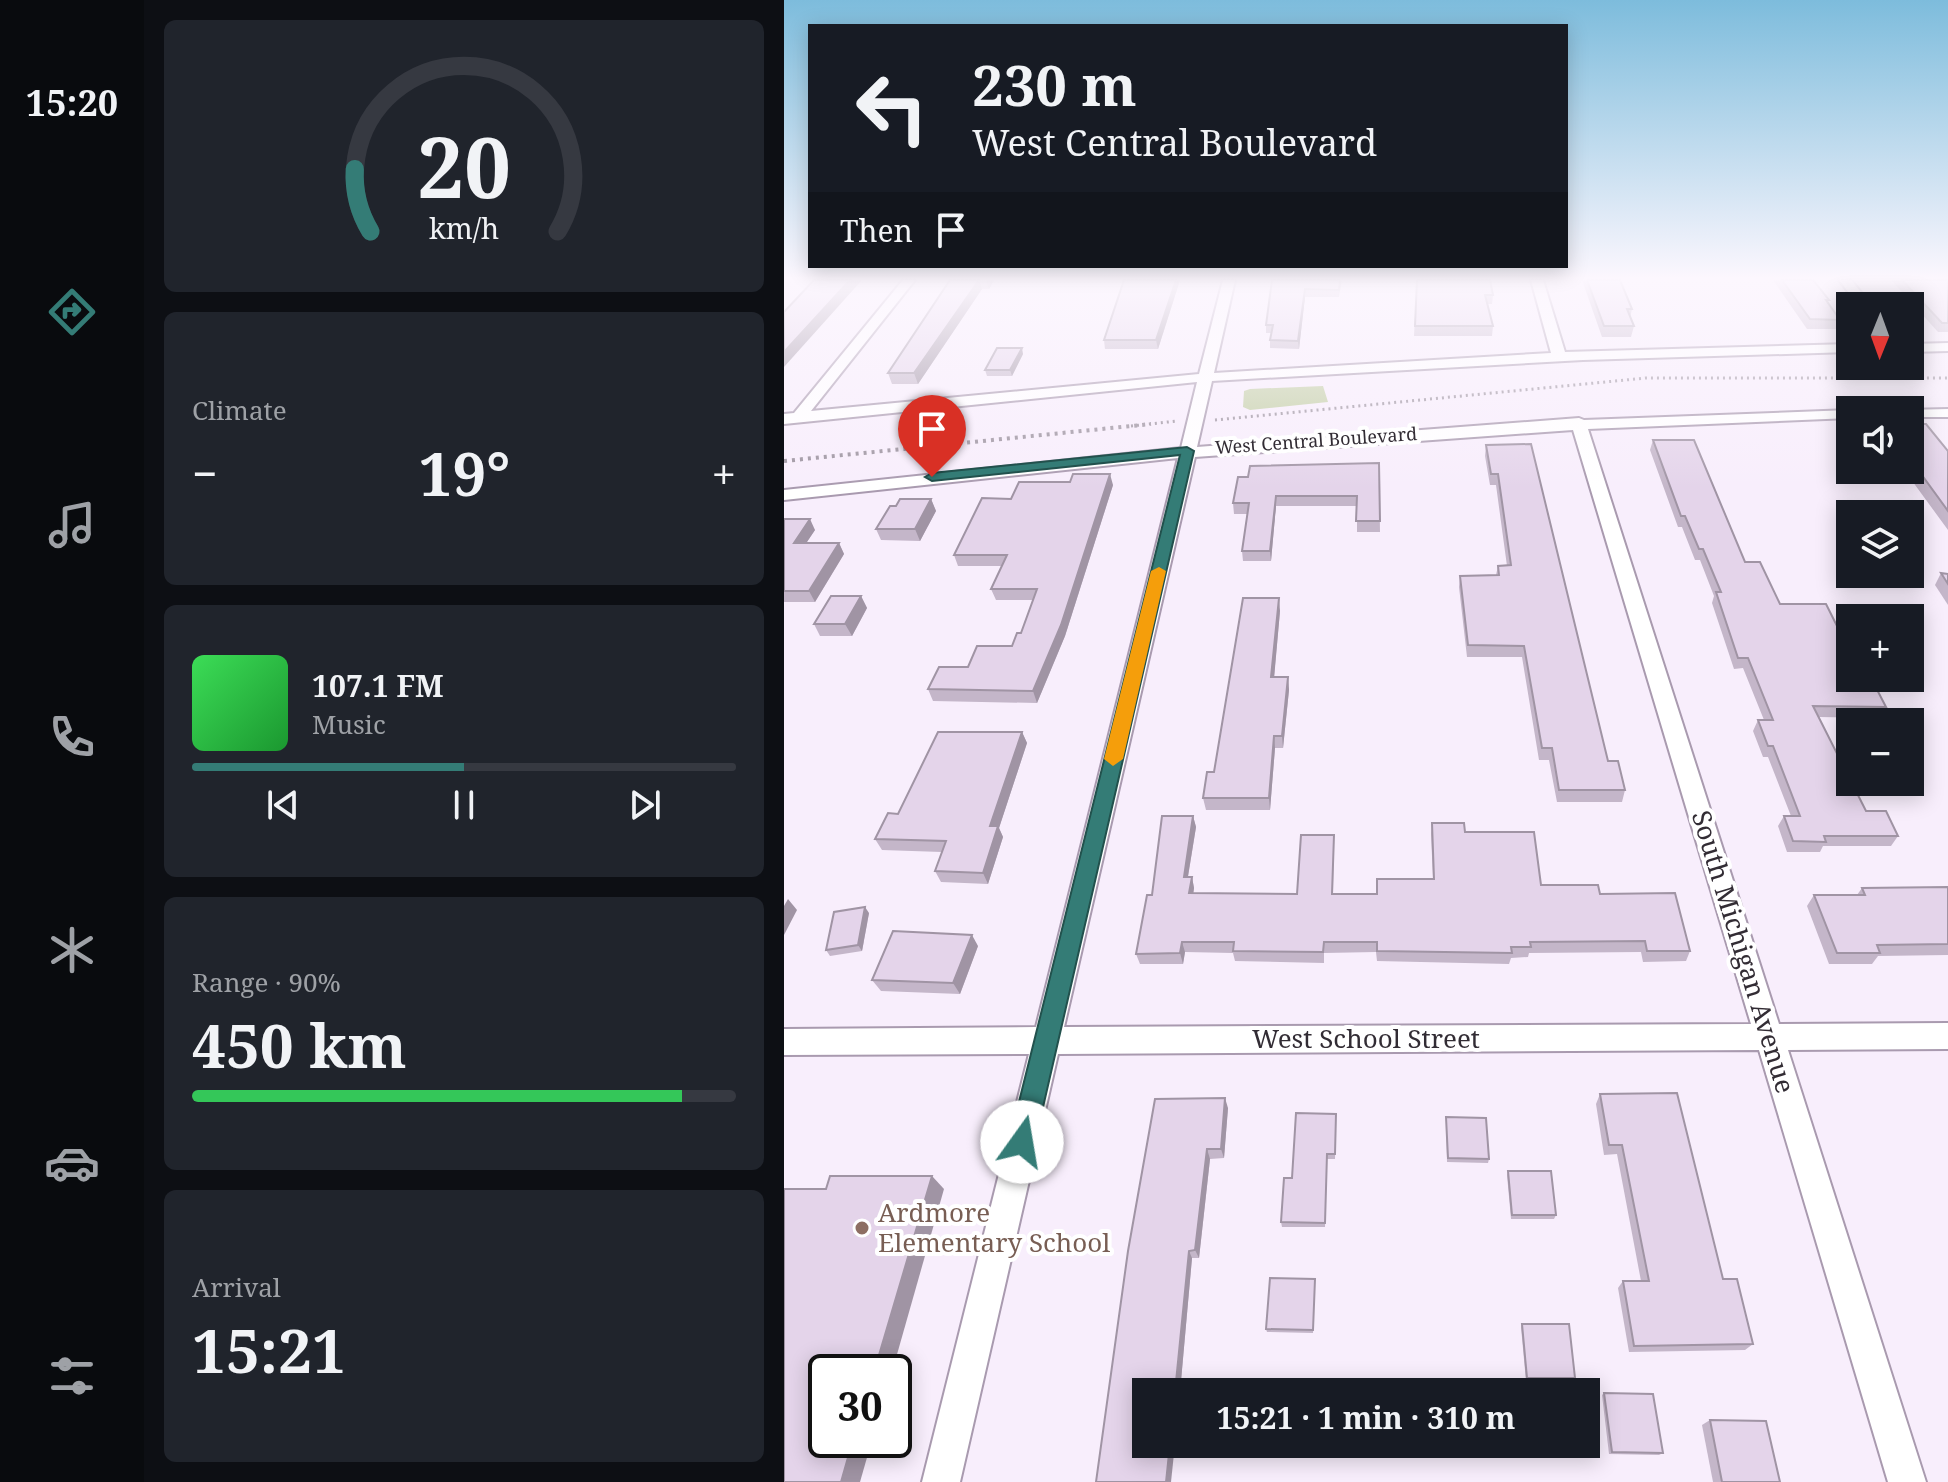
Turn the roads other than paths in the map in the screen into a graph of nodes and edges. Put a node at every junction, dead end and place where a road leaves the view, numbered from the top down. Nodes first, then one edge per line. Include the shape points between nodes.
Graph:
1 (850, 349) edge
2 (1211, 349) edge
3 (1557, 349) edge
4 (1808, 349) edge
5 (1559, 356) junction
6 (1204, 378) junction
7 (1924, 413) edge
8 (1948, 413) edge
9 (1836, 414) edge
10 (791, 418) edge
11 (1579, 423) junction
12 (1187, 451) junction
13 (784, 495) edge
14 (1948, 1036) edge
15 (1769, 1037) junction
16 (1046, 1041) junction
17 (784, 1042) edge
18 (941, 1482) edge
19 (1907, 1482) edge

1 - 10 street
2 - 6 street
3 - 5 street
4 - 5 street
5 - 6 street
6 - 10 street
6 - 12 street
7 - 8 street
9 - 11 street, West Central Boulevard
11 - 12 street, West Central Boulevard
11 - 15 street, South Michigan Avenue
12 - 13 street, West Central Boulevard
12 - 16 street
14 - 15 street, West School Street
15 - 16 street, West School Street
15 - 19 street, South Michigan Avenue
16 - 17 street, West School Street
16 - 18 street

